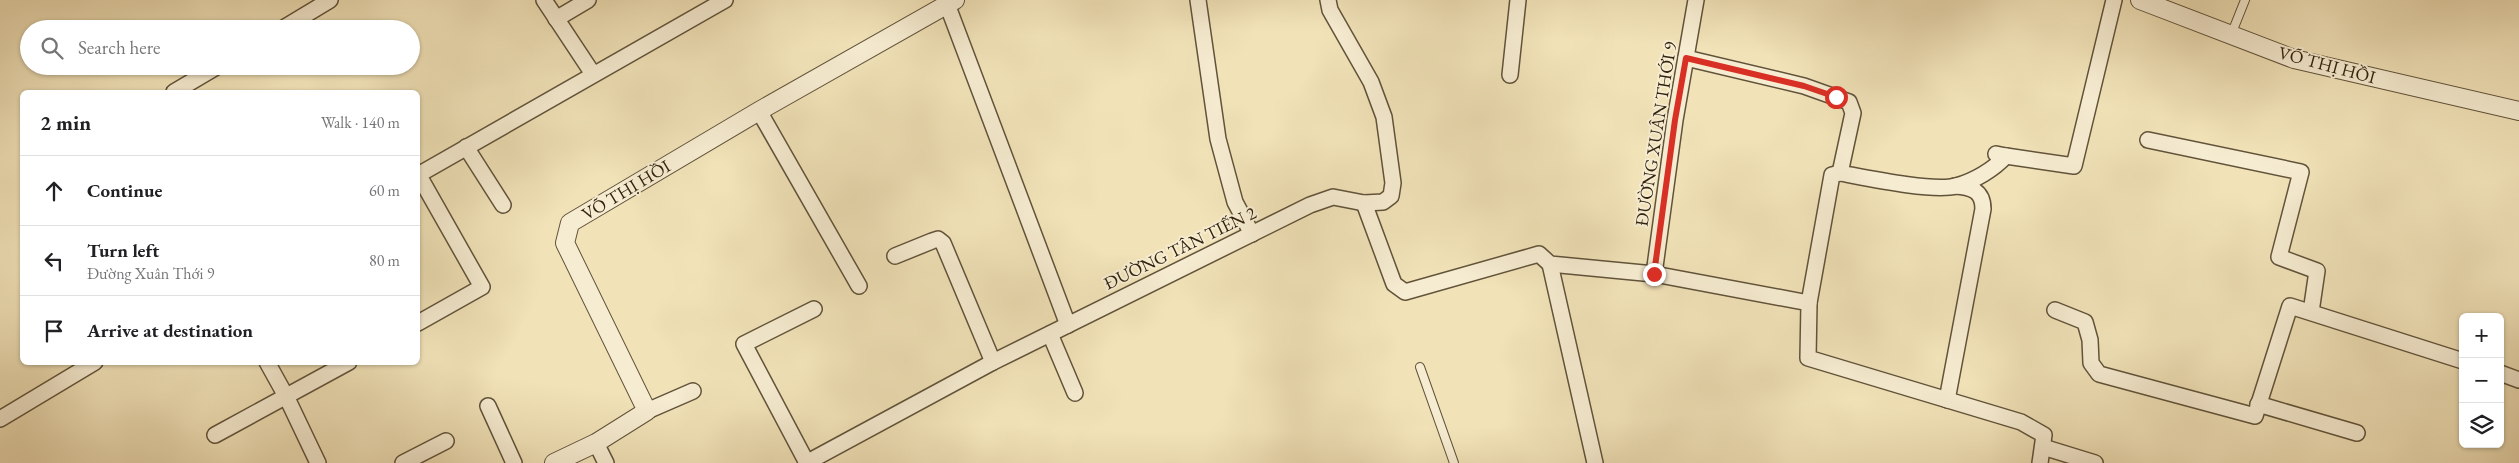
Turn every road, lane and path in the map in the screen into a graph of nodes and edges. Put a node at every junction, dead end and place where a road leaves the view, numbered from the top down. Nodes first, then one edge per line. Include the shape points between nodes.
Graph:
1 (330, 0) edge
2 (544, 0) edge
3 (588, 0) edge
4 (725, 0) edge
5 (1198, 0) edge
6 (1328, 0) edge
7 (1518, 0) edge
8 (1696, 0) edge
9 (2114, 0) edge
10 (2140, 0) edge
11 (2245, 0) edge
12 (951, 2) edge
13 (297, 20) edge
14 (556, 20) junction
15 (2231, 35) junction
16 (1686, 58) junction
17 (593, 74) junction
18 (1510, 74) dead end
19 (203, 75) edge
20 (177, 90) edge
21 (759, 111) junction
22 (2519, 111) edge
23 (2148, 140) dead end
24 (466, 147) junction
25 (1840, 173) junction
26 (420, 174) edge
27 (420, 178) edge
28 (1955, 186) junction
29 (1364, 203) junction
30 (503, 204) dead end
31 (1252, 234) junction
32 (896, 256) dead end
33 (1550, 264) junction
34 (1654, 274) junction
35 (859, 286) dead end
36 (1809, 303) junction
37 (814, 309) dead end
38 (2055, 310) dead end
39 (2311, 312) junction
40 (420, 322) edge
41 (1068, 324) junction
42 (1050, 334) junction
43 (2459, 360) edge
44 (993, 362) junction
45 (90, 365) edge
46 (269, 365) edge
47 (344, 365) edge
48 (1420, 367) dead end
49 (2504, 375) edge
50 (2519, 380) edge
51 (693, 391) dead end
52 (1075, 393) dead end
53 (287, 398) junction
54 (1947, 400) junction
55 (2258, 404) junction
56 (488, 406) dead end
57 (647, 411) junction
58 (0, 419) edge
59 (2357, 433) dead end
60 (215, 435) dead end
61 (446, 441) dead end
62 (596, 443) junction
63 (2043, 447) junction
64 (316, 460) edge
65 (1592, 462) edge
66 (403, 463) edge
67 (514, 463) edge
68 (554, 463) edge
69 (606, 463) edge
70 (806, 463) edge
71 (1454, 463) edge
72 (2040, 463) edge
73 (2095, 463) edge

1 - 13 street
2 - 14 street
3 - 14 street
4 - 17 street
5 - 31 street via 1218,139 1235,202
6 - 29 street, ĐƯỜNG TÂN TIẾN 2 via 1330,10 1371,82 1384,117 1393,183 1391,196 1383,202
7 - 18 street
8 - 16 street, ĐƯỜNG XUÂN THỚI 9
9 - 28 street via 2074,166 2001,155 1990,170
10 - 15 street, VÕ THỊ HỒI
11 - 15 lane
12 - 21 street, VÕ THỊ HỒI
12 - 41 street
14 - 17 street
15 - 22 street, VÕ THỊ HỒI via 2294,59
16 - 25 street via 1804,86 1849,102 1853,113
16 - 34 street, ĐƯỜNG XUÂN THỚI 9
17 - 24 street
19 - 20 street
21 - 35 street
21 - 57 street, VÕ THỊ HỒI via 570,222 566,243
23 - 39 street via 2301,172 2279,257 2317,271
24 - 26 street
24 - 30 street
25 - 28 street via 1906,184
25 - 36 street via 1831,177
27 - 40 street via 482,287
28 - 54 street via 1975,190 1980,195 1983,210
29 - 31 street, ĐƯỜNG TÂN TIẾN 2 via 1333,197
29 - 33 street via 1394,284 1406,292 1539,254
31 - 41 street, ĐƯỜNG TÂN TIẾN 2
32 - 44 street via 932,241 942,243
33 - 34 street
33 - 65 street
34 - 36 street
36 - 54 street via 1808,358
37 - 70 street via 744,344
38 - 55 street via 2085,322 2090,340 2090,363 2099,374 2255,416
39 - 43 street
39 - 55 street via 2290,306
41 - 42 street, ĐƯỜNG TÂN TIẾN 2
42 - 44 street, ĐƯỜNG TÂN TIẾN 2
42 - 52 street
44 - 70 street, ĐƯỜNG TÂN TIẾN 2
45 - 58 street
46 - 53 street
47 - 53 street
48 - 71 lane
49 - 50 street
51 - 57 street
53 - 60 street
53 - 64 street
54 - 63 street via 2021,422 2044,435
55 - 59 street
56 - 67 street
57 - 62 street
61 - 66 street
62 - 68 street
62 - 69 street
63 - 72 street
63 - 73 street

